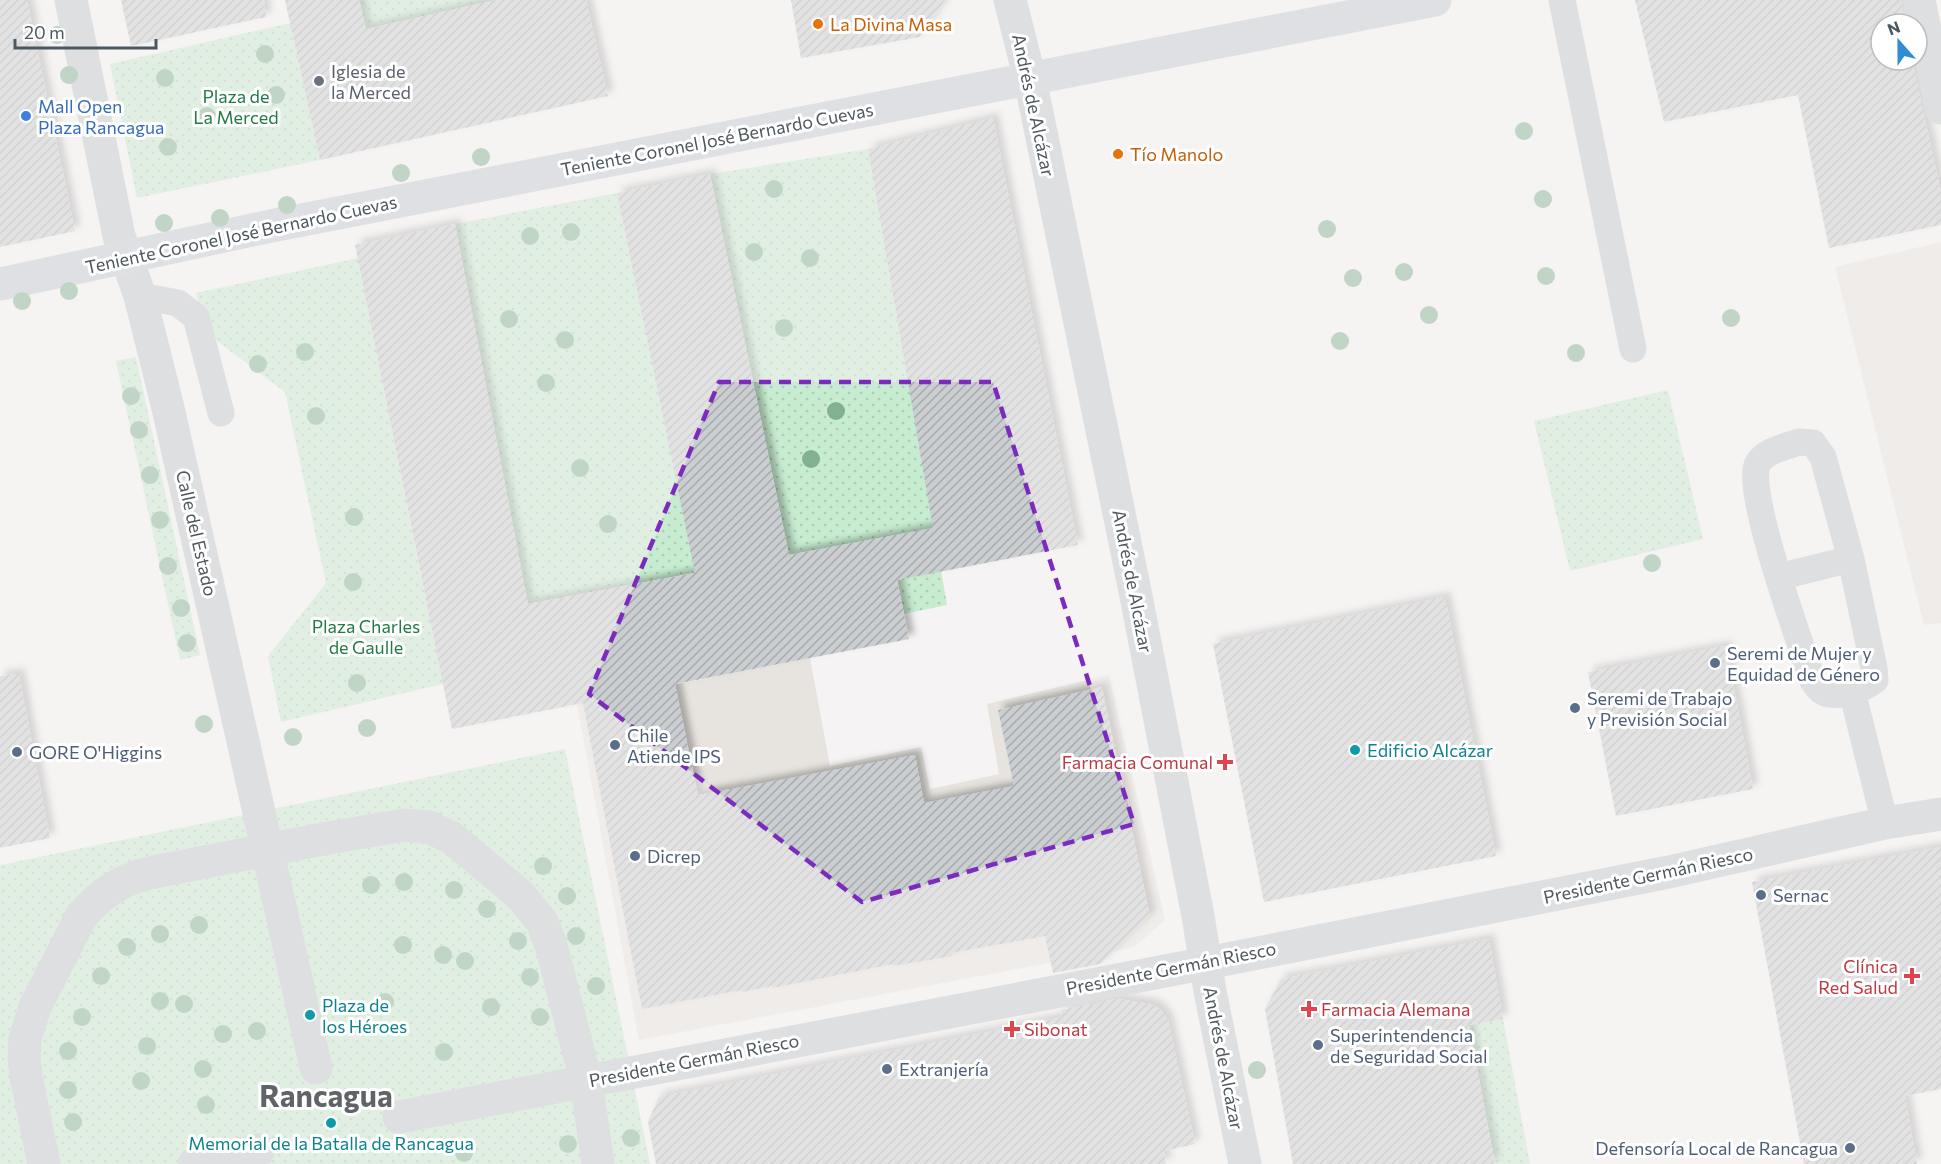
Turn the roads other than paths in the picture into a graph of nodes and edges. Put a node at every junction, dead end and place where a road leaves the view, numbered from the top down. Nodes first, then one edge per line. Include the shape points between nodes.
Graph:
1 (70, 0) edge
2 (1010, 0) edge
3 (1435, 0) edge
4 (1562, 0) edge
5 (1919, 0) edge
6 (1030, 79) junction
7 (1941, 108) edge
8 (126, 258) junction
9 (0, 284) edge
10 (140, 296) junction
11 (1634, 349) dead end
12 (221, 413) dead end
13 (1851, 558) junction
14 (1779, 577) junction
15 (1852, 692) junction
16 (1941, 814) edge
17 (1885, 824) junction
18 (266, 850) junction
19 (1207, 963) junction
20 (316, 1068) dead end
21 (586, 1081) junction
22 (399, 1116) dead end
23 (259, 1150) dead end
24 (44, 1164) edge
25 (194, 1164) edge
26 (598, 1164) edge
27 (1245, 1164) edge

1 - 8 street, Calle del Estado
2 - 6 street, Andrés de Alcázar
3 - 6 main road, Teniente Coronel José Bernardo Cuevas
4 - 11 lane
5 - 7 street
6 - 8 main road, Teniente Coronel José Bernardo Cuevas via 271,226
6 - 19 street, Andrés de Alcázar
8 - 9 main road, Teniente Coronel José Bernardo Cuevas
8 - 10 street, Calle del Estado
10 - 12 lane via 178,303 196,317
10 - 18 street, Calle del Estado
13 - 14 lane
13 - 14 lane via 1823,457 1813,443 1798,442 1769,452 1754,472 1757,500
13 - 15 lane via 1875,680
14 - 15 lane via 1813,681 1821,691 1833,695
15 - 17 lane
16 - 17 street, Presidente Germán Riesco
17 - 19 street, Presidente Germán Riesco via 1669,872
18 - 20 street, Calle del Estado
18 - 21 street via 404,825 429,827 452,838 521,896 542,922
18 - 24 street via 126,880 106,892 82,915 35,1007 25,1039 26,1076
19 - 21 street, Presidente Germán Riesco
19 - 27 street, Andrés de Alcázar
21 - 22 street, Presidente Germán Riesco
21 - 26 street
23 - 25 street

